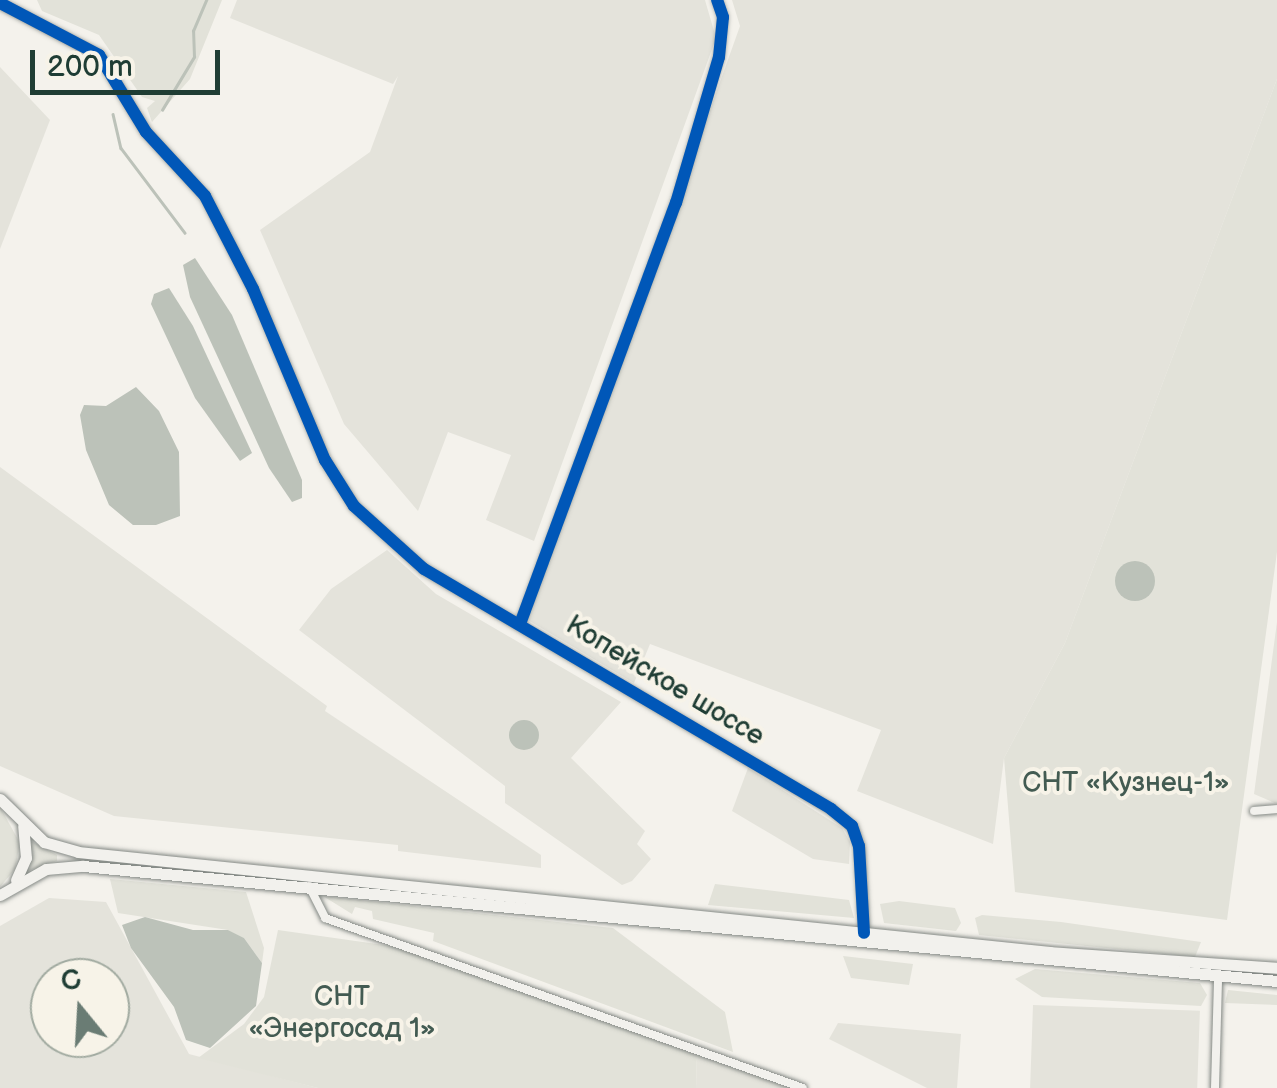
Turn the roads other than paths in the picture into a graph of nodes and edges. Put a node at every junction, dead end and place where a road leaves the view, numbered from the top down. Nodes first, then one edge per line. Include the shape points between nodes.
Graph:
1 (717, 0) edge
2 (0, 2) edge
3 (520, 624) junction
4 (0, 799) edge
5 (1277, 808) edge
6 (1254, 811) dead end
7 (22, 824) junction
8 (308, 886) junction
9 (5, 891) edge
10 (864, 939) junction
11 (1277, 968) edge
12 (1219, 971) junction
13 (1277, 981) edge
14 (804, 1088) edge
15 (1215, 1088) edge

1 - 3 street via 723,16 719,58 676,203
2 - 3 street, Копейское шоссе via 84,42 114,73 222,227 324,460 354,506 424,568
3 - 10 street, Копейское шоссе via 852,826 863,876
4 - 7 main road
5 - 6 street
7 - 9 main road via 26,858
7 - 10 main road via 52,847 78,852
8 - 9 main road via 72,866 46,869
8 - 10 main road
8 - 14 street via 325,918
10 - 12 main road
11 - 12 main road
12 - 13 main road
12 - 15 street

